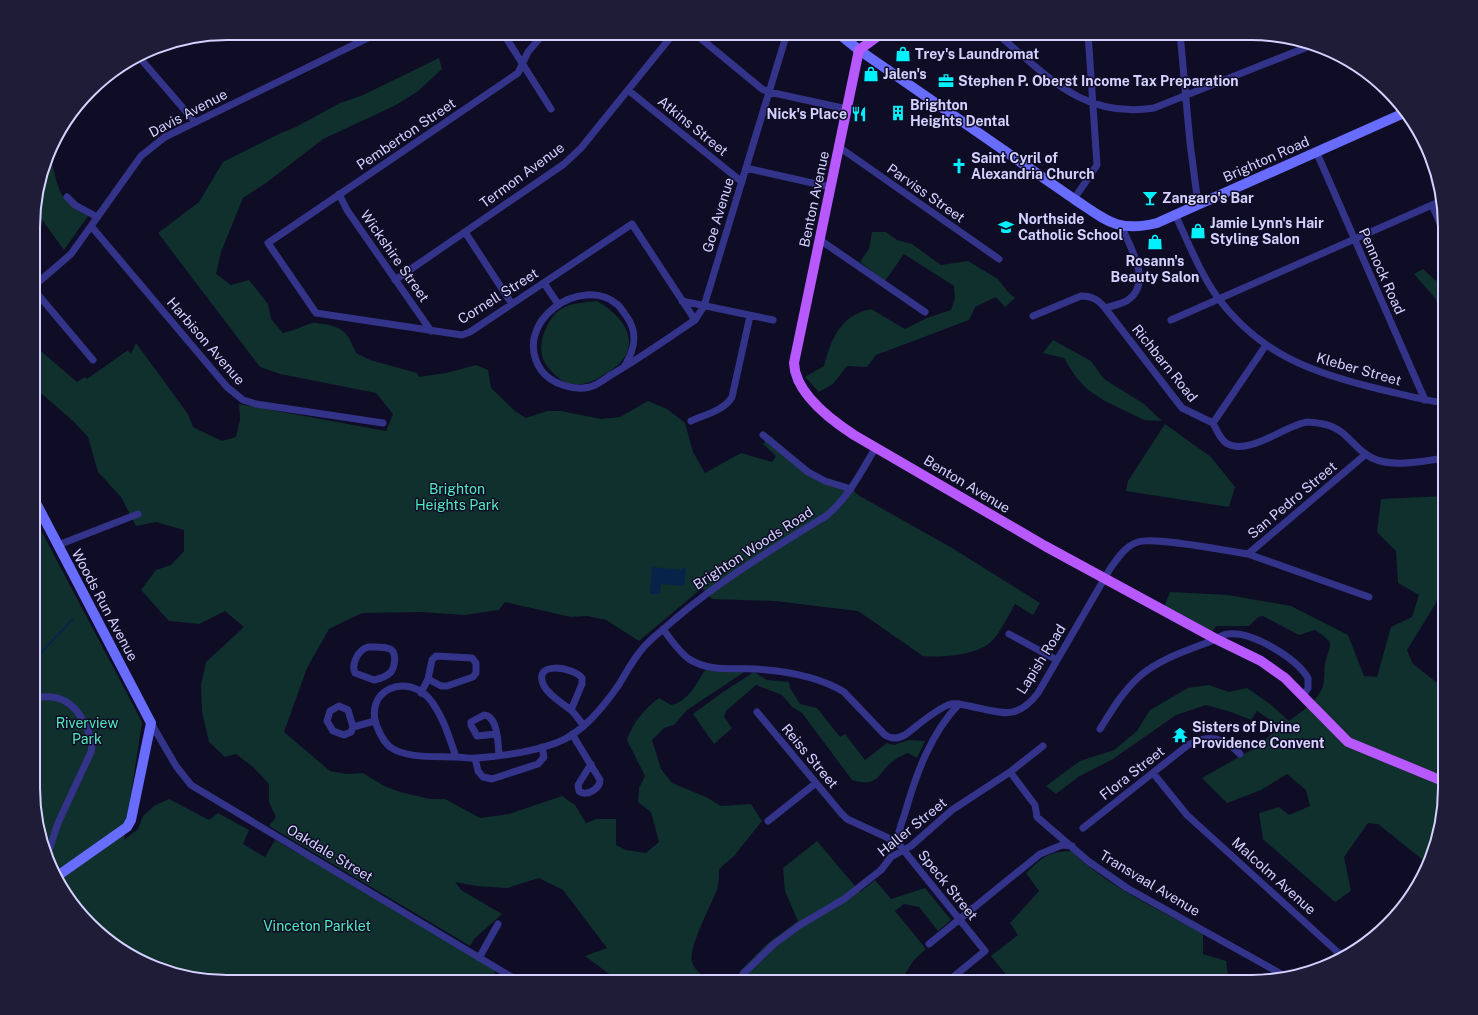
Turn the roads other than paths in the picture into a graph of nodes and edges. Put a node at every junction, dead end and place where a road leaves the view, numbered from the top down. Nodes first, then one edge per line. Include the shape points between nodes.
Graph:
1 (364, 40) edge
2 (507, 40) edge
3 (538, 40) edge
4 (668, 40) edge
5 (702, 40) edge
6 (785, 40) edge
7 (847, 40) edge
8 (873, 40) edge
9 (1004, 40) edge
10 (1088, 40) edge
11 (1181, 40) edge
12 (1305, 48) edge
13 (859, 50) junction
14 (142, 60) edge
15 (522, 64) junction
16 (628, 90) junction
17 (769, 92) junction
18 (1185, 95) junction
19 (1093, 103) junction
20 (551, 109) dead end
21 (847, 109) junction
22 (1400, 115) edge
23 (195, 122) junction
24 (839, 147) junction
25 (1316, 151) junction
26 (746, 168) junction
27 (742, 182) junction
28 (830, 187) junction
29 (339, 194) junction
30 (67, 198) dead end
31 (1074, 199) junction
32 (1436, 203) edge
33 (1198, 204) junction
34 (1432, 205) junction
35 (1176, 214) junction
36 (97, 217) junction
37 (1438, 218) edge
38 (91, 226) junction
39 (1122, 226) junction
40 (465, 232) junction
41 (1354, 239) junction
42 (820, 240) junction
43 (999, 259) dead end
44 (395, 280) junction
45 (40, 281) edge
46 (544, 283) junction
47 (40, 297) edge
48 (1219, 298) junction
49 (682, 301) junction
50 (512, 304) junction
51 (558, 304) junction
52 (704, 306) junction
53 (1105, 308) junction
54 (925, 312) dead end
55 (316, 313) joint
56 (750, 316) junction
57 (1033, 316) dead end
58 (695, 320) junction
59 (772, 320) dead end
60 (1171, 320) dead end
61 (431, 331) junction
62 (1266, 345) junction
63 (93, 360) dead end
64 (624, 367) junction
65 (1425, 400) junction
66 (1438, 402) edge
67 (691, 421) dead end
68 (383, 423) dead end
69 (1213, 423) junction
70 (763, 435) dead end
71 (876, 447) junction
72 (1366, 454) junction
73 (1438, 459) edge
74 (851, 489) junction
75 (40, 511) edge
76 (138, 514) dead end
77 (58, 545) junction
78 (1248, 554) junction
79 (1104, 578) junction
80 (1369, 597) dead end
81 (663, 630) junction
82 (1009, 634) dead end
83 (1216, 639) junction
84 (1057, 660) junction
85 (377, 679) junction
86 (428, 679) junction
87 (384, 691) junction
88 (421, 693) junction
89 (1303, 696) junction
90 (40, 697) edge
91 (959, 704) junction
92 (571, 710) junction
93 (757, 712) dead end
94 (375, 721) junction
95 (151, 722) junction
96 (584, 726) junction
97 (353, 727) dead end
98 (1100, 729) dead end
99 (496, 734) dead end
100 (572, 734) junction
101 (1043, 746) dead end
102 (542, 747) junction
103 (1240, 754) dead end
104 (499, 755) junction
105 (456, 757) junction
106 (475, 758) junction
107 (591, 764) dead end
108 (1010, 772) junction
109 (1153, 773) junction
110 (1438, 779) edge
111 (816, 784) junction
112 (768, 821) dead end
113 (1083, 828) dead end
114 (897, 842) junction
115 (1073, 846) junction
116 (50, 848) edge
117 (902, 850) junction
118 (61, 874) edge
119 (960, 920) junction
120 (498, 924) dead end
121 (929, 944) dead end
122 (1339, 953) edge
123 (479, 958) junction
124 (1280, 972) edge
125 (743, 974) dead end
126 (508, 975) edge
127 (956, 975) edge

1 - 23 street, Davis Avenue
2 - 15 street
3 - 15 street, Pemberton Street
4 - 16 street, Termon Avenue
5 - 17 street
6 - 17 street, Goe Avenue
7 - 13 street, Brighton Road
8 - 13 main road
9 - 19 street via 1051,80 1074,96
10 - 19 street
11 - 18 street
12 - 18 street
13 - 21 main road, Benton Avenue
13 - 31 street, Brighton Road
14 - 23 street
15 - 20 street
15 - 29 street, Pemberton Street via 518,73
16 - 27 street, Atkins Street
16 - 40 street, Termon Avenue via 581,148 564,164
17 - 21 street
17 - 26 street, Goe Avenue
18 - 19 street via 1154,108 1138,111 1114,110
18 - 33 street
19 - 31 street via 1097,165
21 - 24 main road, Benton Avenue
22 - 25 street, Brighton Road
23 - 36 street, Davis Avenue via 165,137 147,150
24 - 28 main road, Benton Avenue
24 - 43 street, Parviss Street
25 - 33 street, Brighton Road
25 - 41 street, Pennock Road
26 - 27 street, Goe Avenue
26 - 28 street
27 - 52 street, Goe Avenue
28 - 42 main road, Benton Avenue
29 - 44 street, Wickshire Street via 347,210
29 - 55 street, Pemberton Street via 268,243
30 - 36 street
31 - 39 street, Brighton Road via 1108,221
32 - 34 street
33 - 35 street, Brighton Road
34 - 37 street
34 - 41 street
35 - 39 street, Brighton Road via 1147,225
35 - 48 street, Kleber Street via 1203,273
36 - 38 street, Davis Avenue
38 - 45 street, Davis Avenue via 68,257
38 - 68 street, Harbison Avenue via 238,397 256,404
39 - 53 street via 1140,279 1137,291 1128,301
40 - 44 street, Termon Avenue
40 - 50 street
41 - 48 street
41 - 65 street, Pennock Road
42 - 54 street
42 - 71 main road, Benton Avenue via 794,363 795,375 833,422
44 - 61 street, Wickshire Street
46 - 49 street, Cornell Street via 632,224
46 - 50 street, Cornell Street
46 - 51 street
47 - 63 street
48 - 60 street
48 - 62 street, Kleber Street via 1237,319
49 - 52 street
49 - 58 street
50 - 61 street, Cornell Street via 466,334
51 - 64 street via 580,296 609,299 619,306 630,321 635,342 632,355
51 - 64 street via 536,328 536,361 542,372 552,381 565,386 590,387
52 - 56 street
52 - 58 street, Goe Avenue
53 - 57 street, Richbarn Road via 1097,299 1081,296
53 - 69 street, Richbarn Road via 1182,408
55 - 61 street, Cornell Street
56 - 59 street
56 - 67 street via 732,397 729,402
58 - 64 street, Goe Avenue
62 - 65 street, Kleber Street via 1289,359 1327,376
62 - 69 street
65 - 66 street, Kleber Street
69 - 72 street via 1226,443 1238,446 1257,443 1307,422 1332,426 1345,434
70 - 74 street via 808,472 825,481
71 - 74 street, Brighton Woods Road
71 - 79 main road, Benton Avenue
72 - 73 street via 1373,459 1401,463
72 - 78 street, San Pedro Street
74 - 81 street, Brighton Woods Road via 839,505 826,516 699,598
75 - 77 street, Woods Run Avenue
76 - 77 street
77 - 95 street, Woods Run Avenue
78 - 79 street, San Pedro Street via 1157,541 1138,541 1122,553
78 - 80 street
79 - 83 main road, Benton Avenue
79 - 84 street, Lapish Road
81 - 91 street, Lapish Road via 683,654 698,664 716,668 786,672 837,688 891,738 905,735 945,706
81 - 96 street, Brighton Woods Road via 639,652 617,687
82 - 84 street
83 - 89 main road, Benton Avenue via 1261,662 1285,678
83 - 89 street via 1227,634 1238,634 1254,639 1296,664 1308,678 1308,688
83 - 98 street via 1172,656 1140,675 1122,694
84 - 91 street, Lapish Road via 1036,696 1018,712 1005,713
85 - 85 street via 388,674 393,668 394,653 388,648 365,648 360,652 354,671 357,675
85 - 87 street
86 - 86 street via 431,663 436,656 472,658 476,663 476,673 473,677 453,684 443,687
86 - 88 street
87 - 88 street via 398,686 410,687
87 - 94 street via 378,698
88 - 105 street via 431,700 444,721
89 - 110 main road, Benton Avenue via 1348,742
90 - 116 street via 51,696 66,701 82,720 92,742 91,752 58,823
91 - 114 street via 936,735 912,788
92 - 92 street via 582,678 575,673 553,667 547,668 543,679 545,688 560,704
92 - 96 street
93 - 111 street, Reiss Street
94 - 97 street
94 - 105 street, Brighton Woods Road via 381,736 389,746 401,753
95 - 118 street via 131,820 127,827
95 - 123 street, Oakdale Street via 176,766 191,785
96 - 100 street, Brighton Woods Road
99 - 104 street
100 - 102 street, Brighton Woods Road
100 - 107 street
101 - 108 street, Haller Street
102 - 104 street, Brighton Woods Road
102 - 106 street via 544,757 538,764 492,779 483,777 478,772
103 - 109 street, Flora Street via 1227,742 1208,737 1188,745
104 - 106 street, Brighton Woods Road
105 - 106 street, Brighton Woods Road
108 - 115 street, Transvaal Avenue via 1035,805 1037,817
108 - 117 street, Haller Street via 952,810 911,846
109 - 113 street, Flora Street
109 - 122 street, Malcolm Avenue via 1187,815
111 - 112 street
111 - 114 street, Reiss Street via 844,816
114 - 117 street, Speck Street
115 - 119 street via 1062,845 1040,854
115 - 124 street, Transvaal Avenue via 1088,861 1128,888
117 - 119 street, Speck Street
117 - 125 street, Haller Street via 844,899 774,944
119 - 121 street
119 - 127 street, Speck Street via 985,951
120 - 123 street
123 - 126 street, Oakdale Street

